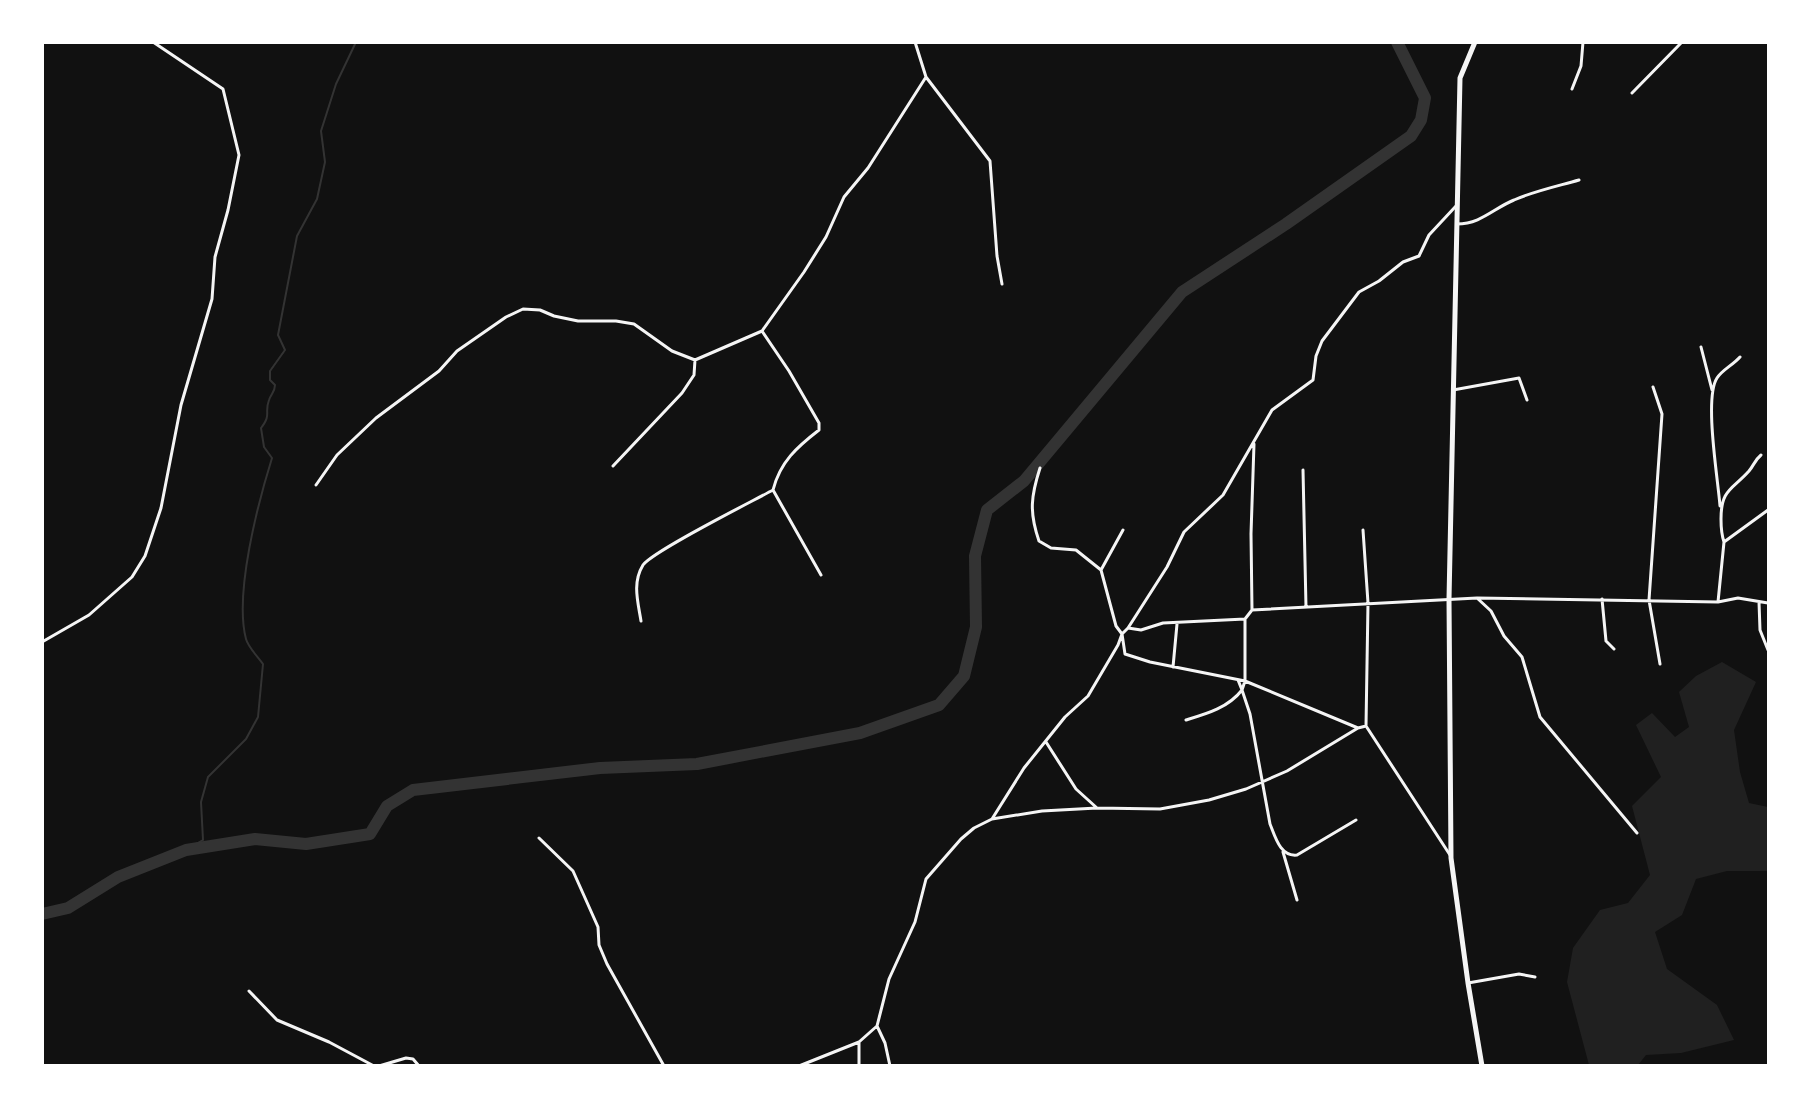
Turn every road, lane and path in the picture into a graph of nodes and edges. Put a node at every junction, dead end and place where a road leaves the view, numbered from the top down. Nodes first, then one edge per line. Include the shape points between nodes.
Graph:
1 (153, 42) edge
2 (915, 42) edge
3 (1475, 42) edge
4 (1582, 42) edge
5 (1682, 42) edge
6 (926, 77) junction
7 (1572, 89) dead end
8 (1632, 93) dead end
9 (1579, 180) dead end
10 (1456, 206) junction
11 (1456, 224) junction
12 (1002, 284) dead end
13 (762, 331) junction
14 (1701, 347) dead end
15 (1740, 357) dead end
16 (695, 360) junction
17 (1653, 387) dead end
18 (1452, 390) junction
19 (1712, 390) junction
20 (1527, 400) dead end
21 (1254, 443) junction
22 (1761, 455) dead end
23 (613, 466) dead end
24 (1040, 468) dead end
25 (1303, 470) dead end
26 (316, 485) dead end
27 (773, 490) junction
28 (1720, 506) junction
29 (1768, 510) edge
30 (1123, 530) dead end
31 (1363, 530) dead end
32 (1724, 542) junction
33 (1101, 570) junction
34 (822, 575) dead end
35 (1477, 598) junction
36 (1449, 599) junction
37 (1602, 599) junction
38 (1649, 600) junction
39 (1718, 602) junction
40 (1759, 602) junction
41 (1368, 603) junction
42 (1768, 603) edge
43 (1306, 607) junction
44 (1252, 610) junction
45 (1245, 618) junction
46 (641, 621) dead end
47 (1177, 624) junction
48 (1128, 628) junction
49 (1122, 634) junction
50 (42, 642) edge
51 (1614, 650) dead end
52 (1768, 650) edge
53 (1660, 664) dead end
54 (1173, 667) junction
55 (1238, 680) junction
56 (1245, 681) junction
57 (1242, 690) junction
58 (1186, 720) dead end
59 (1366, 726) junction
60 (1358, 728) junction
61 (1046, 742) junction
62 (1263, 782) junction
63 (1097, 808) junction
64 (992, 820) junction
65 (1356, 820) dead end
66 (1637, 833) dead end
67 (539, 838) dead end
68 (1283, 851) junction
69 (1451, 858) junction
70 (1297, 900) dead end
71 (1535, 977) dead end
72 (1468, 983) junction
73 (250, 991) dead end
74 (878, 1026) junction
75 (859, 1042) junction
76 (374, 1066) edge
77 (379, 1066) edge
78 (419, 1066) edge
79 (664, 1066) edge
80 (799, 1066) edge
81 (859, 1066) edge
82 (890, 1066) edge
83 (1482, 1066) edge

1 - 50 street via 223,89 239,154 216,257 212,299 181,405 161,508 145,556 116,594 89,615
2 - 6 street
3 - 10 highway via 1460,78
4 - 7 street via 1580,66
5 - 8 street
6 - 12 street via 990,161
6 - 13 street via 868,168 844,197 826,237
9 - 11 street via 1513,200 1486,217
10 - 11 highway
10 - 21 street via 1429,235 1419,256 1403,262 1359,292 1322,342 1316,356 1313,380 1272,410
11 - 18 highway
13 - 16 street
13 - 27 street via 790,371 819,423 819,430 795,449 783,464
14 - 19 street
15 - 19 street via 1718,377
16 - 23 street via 694,375 682,393
16 - 26 street via 672,351 634,324 616,320 578,320 523,309 457,351 439,371 376,418 337,455
17 - 38 street via 1662,414
18 - 20 street via 1519,378
18 - 36 highway
19 - 28 street via 1710,409
21 - 44 street
21 - 48 street via 1223,495 1184,532 1167,567
22 - 28 street via 1724,494
24 - 33 street via 1032,494 1034,528 1039,541 1051,548 1076,550
25 - 43 street
27 - 34 street
27 - 46 street via 644,564 636,585
28 - 32 street via 1720,533
29 - 32 street
30 - 33 street
31 - 41 street
32 - 39 street
33 - 49 street via 1116,626
35 - 36 street
35 - 37 street
35 - 66 street via 1491,611 1504,636 1522,657 1540,717
36 - 41 street
36 - 69 highway
37 - 38 street
37 - 51 street via 1606,641
38 - 39 street
38 - 53 street
39 - 40 street via 1738,598
40 - 42 street
40 - 52 street via 1760,630
41 - 43 street
41 - 59 street
43 - 44 street
44 - 45 street
45 - 47 street
45 - 56 street
47 - 48 street via 1141,630
47 - 54 street
48 - 49 street
49 - 54 street via 1125,654
49 - 61 street via 1088,696 1065,717
54 - 55 street
55 - 56 street
55 - 57 street
56 - 57 street
56 - 60 street
57 - 58 street via 1235,699 1218,709
57 - 62 street
59 - 60 street
59 - 69 street
60 - 62 street
61 - 63 street via 1076,789
61 - 64 street via 1024,768
62 - 63 street via 1208,800 1160,809
62 - 68 street via 1270,824
63 - 64 street via 1042,811
64 - 74 street via 974,828 961,839 926,879 915,922 889,979
65 - 68 street via 1296,855
67 - 79 street via 573,870 598,928 599,946 607,964
68 - 70 street
69 - 72 highway
71 - 72 street via 1519,974
72 - 83 highway
73 - 76 street via 277,1020
74 - 75 street
74 - 82 street
75 - 80 street
75 - 81 street
77 - 78 street via 406,1058 413,1059

